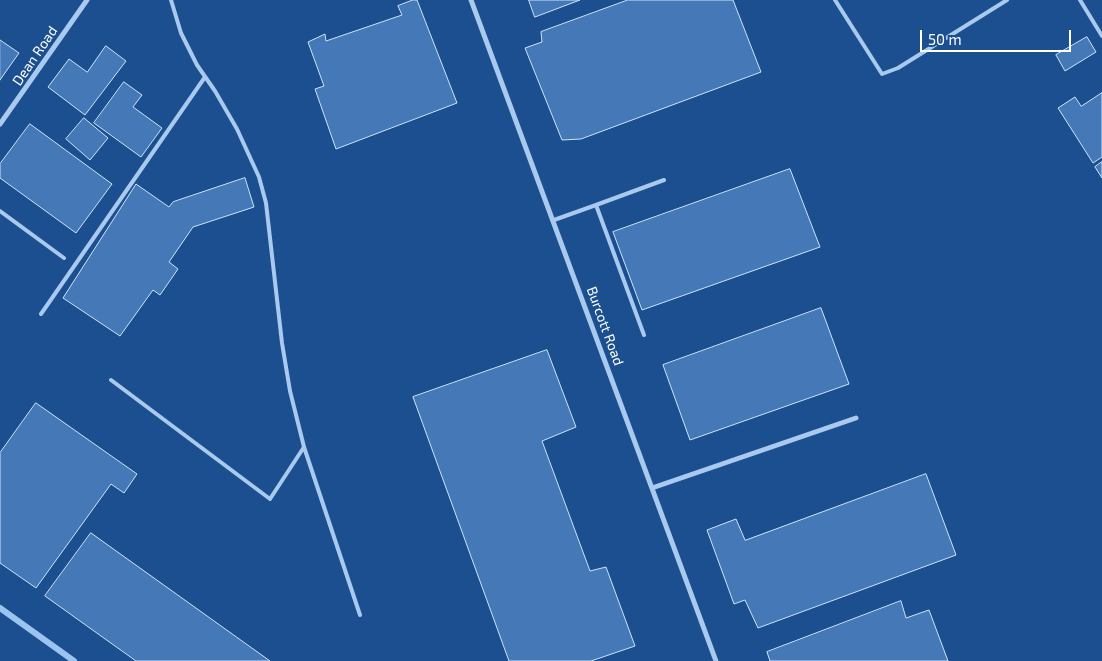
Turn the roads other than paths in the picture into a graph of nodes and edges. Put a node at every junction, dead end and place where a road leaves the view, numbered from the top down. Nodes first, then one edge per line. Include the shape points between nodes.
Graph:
1 (87, 0) edge
2 (171, 0) edge
3 (472, 0) edge
4 (836, 0) edge
5 (1007, 0) edge
6 (1080, 0) edge
7 (1102, 36) edge
8 (205, 77) junction
9 (0, 124) edge
10 (664, 180) dead end
11 (596, 205) junction
12 (0, 211) edge
13 (554, 220) junction
14 (64, 258) dead end
15 (41, 314) dead end
16 (644, 335) dead end
17 (111, 380) dead end
18 (856, 418) dead end
19 (304, 447) junction
20 (652, 488) junction
21 (360, 616) dead end
22 (716, 661) edge

1 - 9 street, Dean Road
2 - 8 lane via 181,33
3 - 13 street, Burcott Road
4 - 5 lane via 882,74 898,68
6 - 7 lane
8 - 15 lane
8 - 19 lane via 237,129 259,177 266,203 282,343
10 - 11 lane
11 - 13 lane
11 - 16 lane
12 - 14 lane
13 - 20 street, Burcott Road
17 - 19 lane via 270,499
18 - 20 street
19 - 21 lane
20 - 22 street, Burcott Road

